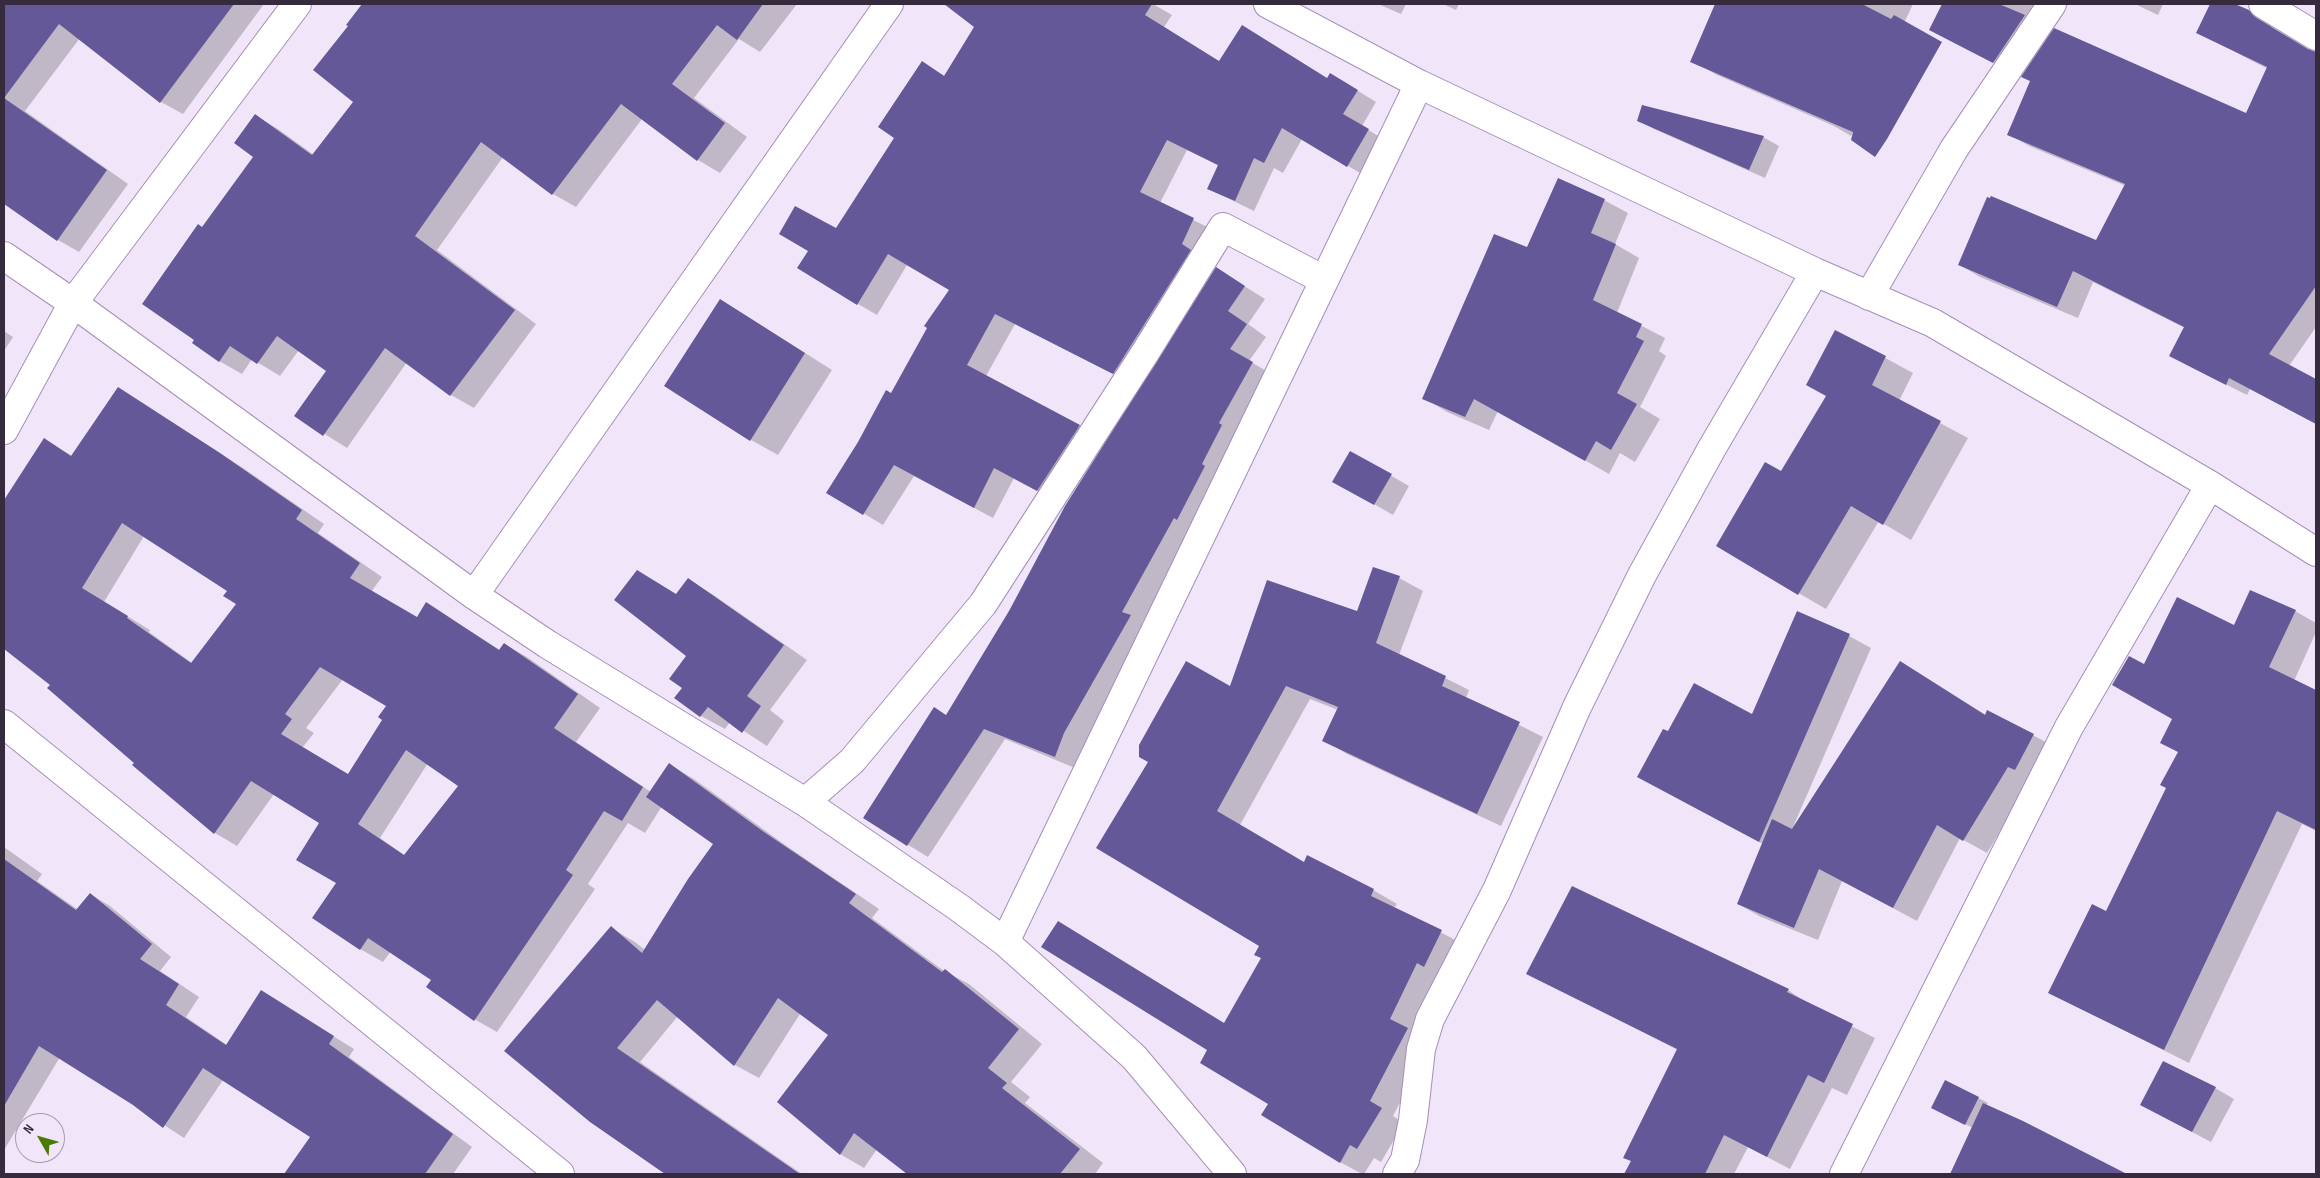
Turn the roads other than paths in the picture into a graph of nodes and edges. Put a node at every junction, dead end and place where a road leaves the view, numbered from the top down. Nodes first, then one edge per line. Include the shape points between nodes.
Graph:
1 (297, 4) edge
2 (889, 4) edge
3 (1268, 4) edge
4 (2052, 4) edge
5 (2263, 4) edge
6 (2316, 36) edge
7 (1419, 84) junction
8 (4, 256) edge
9 (1815, 272) junction
10 (1324, 280) junction
11 (1869, 296) junction
12 (73, 303) junction
13 (4, 430) edge
14 (2210, 485) junction
15 (2316, 552) edge
16 (474, 595) junction
17 (4, 724) edge
18 (805, 802) junction
19 (1005, 942) junction
20 (560, 1174) edge
21 (1232, 1174) edge
22 (1398, 1174) edge
23 (1844, 1174) edge

1 - 12 street
2 - 16 street
3 - 7 street
4 - 11 street via 1954,149
5 - 6 street
7 - 9 street
7 - 10 street
8 - 12 street
9 - 11 street
9 - 22 street via 1642,575 1577,706 1497,890 1430,1019 1421,1049 1413,1120
10 - 18 street via 1222,227 1145,354 983,604 852,761
10 - 19 street
11 - 14 street via 1933,323
12 - 13 street
12 - 16 street
14 - 15 street
14 - 23 street via 2069,727
16 - 18 street via 547,644
17 - 20 street
18 - 19 street
19 - 21 street via 1134,1057

